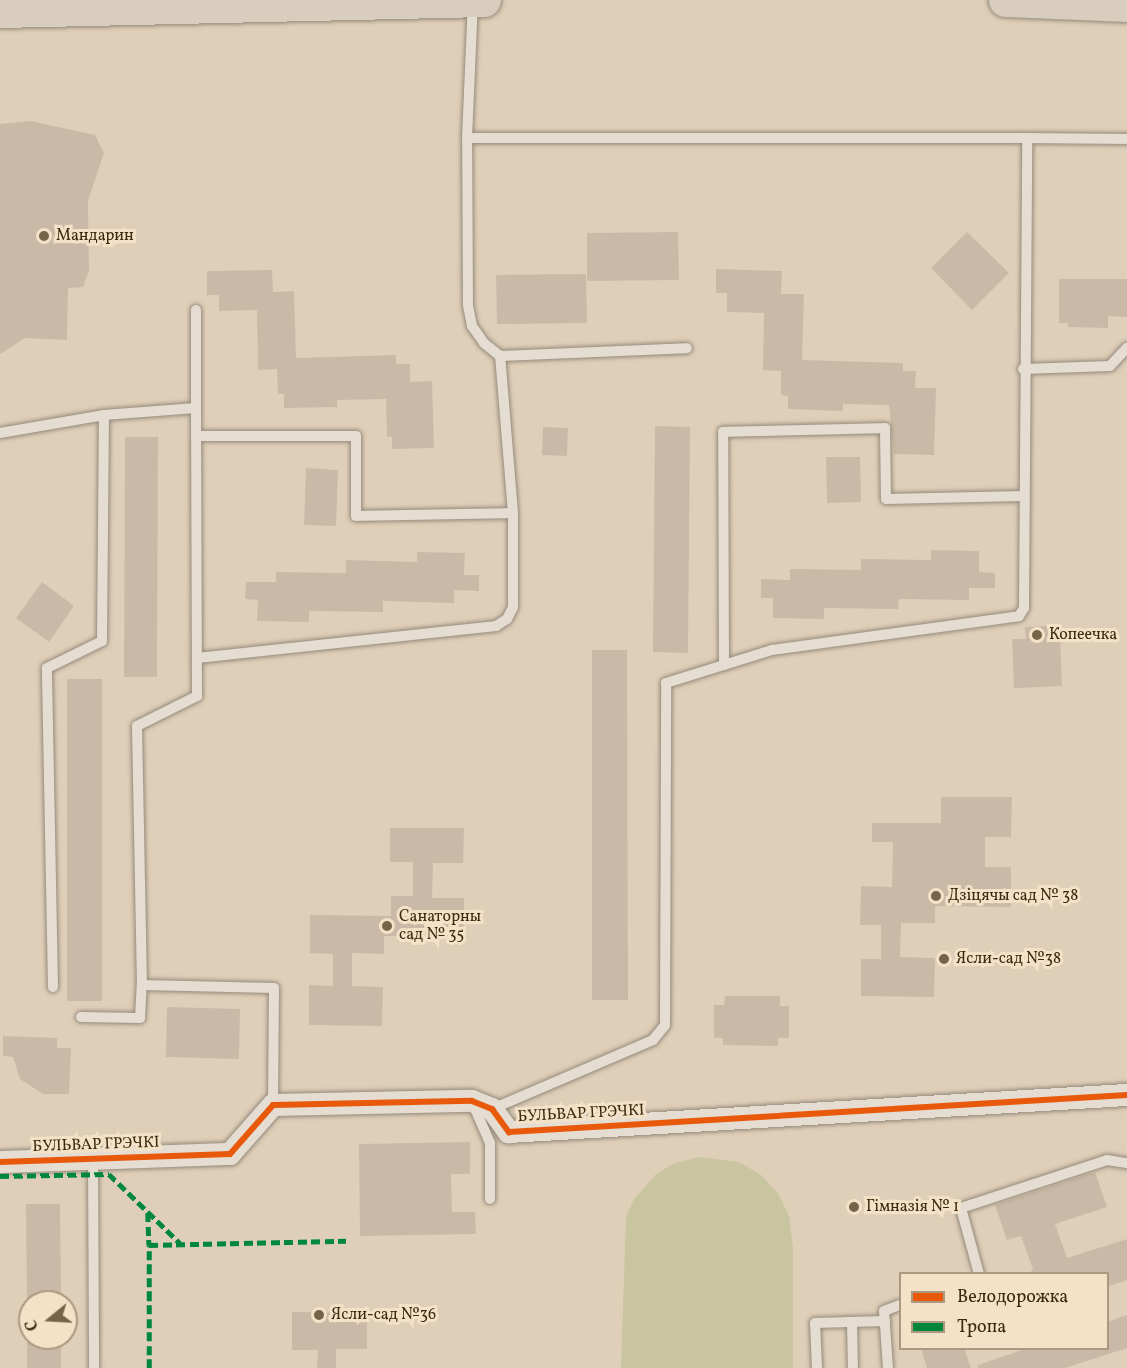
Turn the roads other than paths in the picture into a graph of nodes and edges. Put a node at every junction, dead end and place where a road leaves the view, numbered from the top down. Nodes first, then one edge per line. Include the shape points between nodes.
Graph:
1 (474, 0) edge
2 (484, 0) edge
3 (1005, 0) edge
4 (1127, 5) edge
5 (0, 11) edge
6 (467, 138) junction
7 (1027, 138) junction
8 (1127, 139) edge
9 (196, 310) dead end
10 (687, 348) dead end
11 (1127, 348) edge
12 (500, 356) junction
13 (1023, 369) junction
14 (196, 408) junction
15 (104, 415) junction
16 (0, 433) edge
17 (196, 436) junction
18 (1023, 496) junction
19 (513, 513) junction
20 (197, 658) junction
21 (724, 664) junction
22 (142, 985) junction
23 (53, 987) dead end
24 (81, 1017) dead end
25 (1127, 1095) edge
26 (273, 1105) junction
27 (482, 1105) junction
28 (93, 1158) junction
29 (0, 1162) edge
30 (1127, 1163) edge
31 (490, 1199) dead end
32 (978, 1272) edge
33 (899, 1305) edge
34 (885, 1321) junction
35 (852, 1322) junction
36 (94, 1368) edge
37 (817, 1368) edge
38 (853, 1368) edge
39 (888, 1368) edge

1 - 2 main road
1 - 5 main road
1 - 6 lane
3 - 4 main road
6 - 7 lane
6 - 12 lane via 468,305 472,326
7 - 8 lane
7 - 13 lane
9 - 14 lane
10 - 12 lane
11 - 13 lane via 1110,366
12 - 19 lane
13 - 18 lane
14 - 15 lane
14 - 17 lane
15 - 16 lane
15 - 23 lane via 102,641 47,668
17 - 19 lane via 356,436 356,516
17 - 20 lane
18 - 21 lane via 1024,608 1019,616 772,650
18 - 21 lane via 886,499 885,428 723,432
19 - 20 lane via 513,607 507,620 496,626
20 - 22 lane via 197,696 137,726
21 - 27 lane via 673,679 663,689 666,1025 661,1034
22 - 24 lane via 140,1018
22 - 26 lane via 274,988
25 - 27 street, БУЛЬВАР ГРЭЧКІ via 509,1132
26 - 27 street
26 - 28 street, БУЛЬВАР ГРЭЧКІ via 230,1154
27 - 31 lane via 490,1143
28 - 29 street, БУЛЬВАР ГРЭЧКІ
28 - 36 lane
30 - 32 lane via 1107,1160 961,1208
33 - 34 lane via 884,1311
34 - 35 lane
34 - 39 lane
35 - 37 lane via 815,1323
35 - 38 lane

